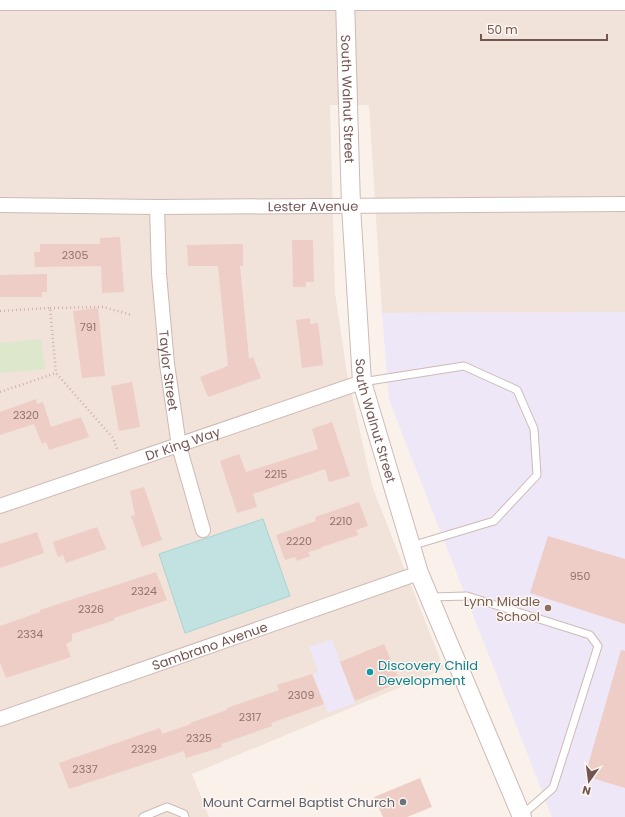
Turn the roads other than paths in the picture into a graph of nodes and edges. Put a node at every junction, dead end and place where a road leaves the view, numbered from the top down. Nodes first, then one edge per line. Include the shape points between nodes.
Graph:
1 (345, 1) edge
2 (0, 3) edge
3 (625, 3) edge
4 (625, 204) edge
5 (0, 205) edge
6 (351, 206) junction
7 (158, 207) junction
8 (363, 382) junction
9 (179, 446) junction
10 (0, 506) edge
11 (203, 530) dead end
12 (411, 546) junction
13 (419, 573) junction
14 (429, 598) junction
15 (0, 719) edge
16 (522, 816) edge
17 (144, 817) edge
18 (185, 817) edge

1 - 2 street
1 - 3 street
1 - 6 street, South Walnut Street
4 - 6 street, Lester Avenue
5 - 7 street, Lester Avenue
6 - 7 street, Lester Avenue
6 - 8 street, South Walnut Street
7 - 9 street, Taylor Street via 159,274 167,364
8 - 9 street, Dr King Way
8 - 12 street, South Walnut Street
8 - 12 lane via 464,366 517,390 534,429 537,475 494,521
9 - 10 street, Dr King Way
9 - 11 street, Taylor Street
12 - 13 street, South Walnut Street
13 - 14 street, South Walnut Street
13 - 15 street, Sambrano Avenue
14 - 16 street, South Walnut Street
14 - 16 lane via 467,596 590,635 598,646 553,788
17 - 18 lane via 167,807 184,814

